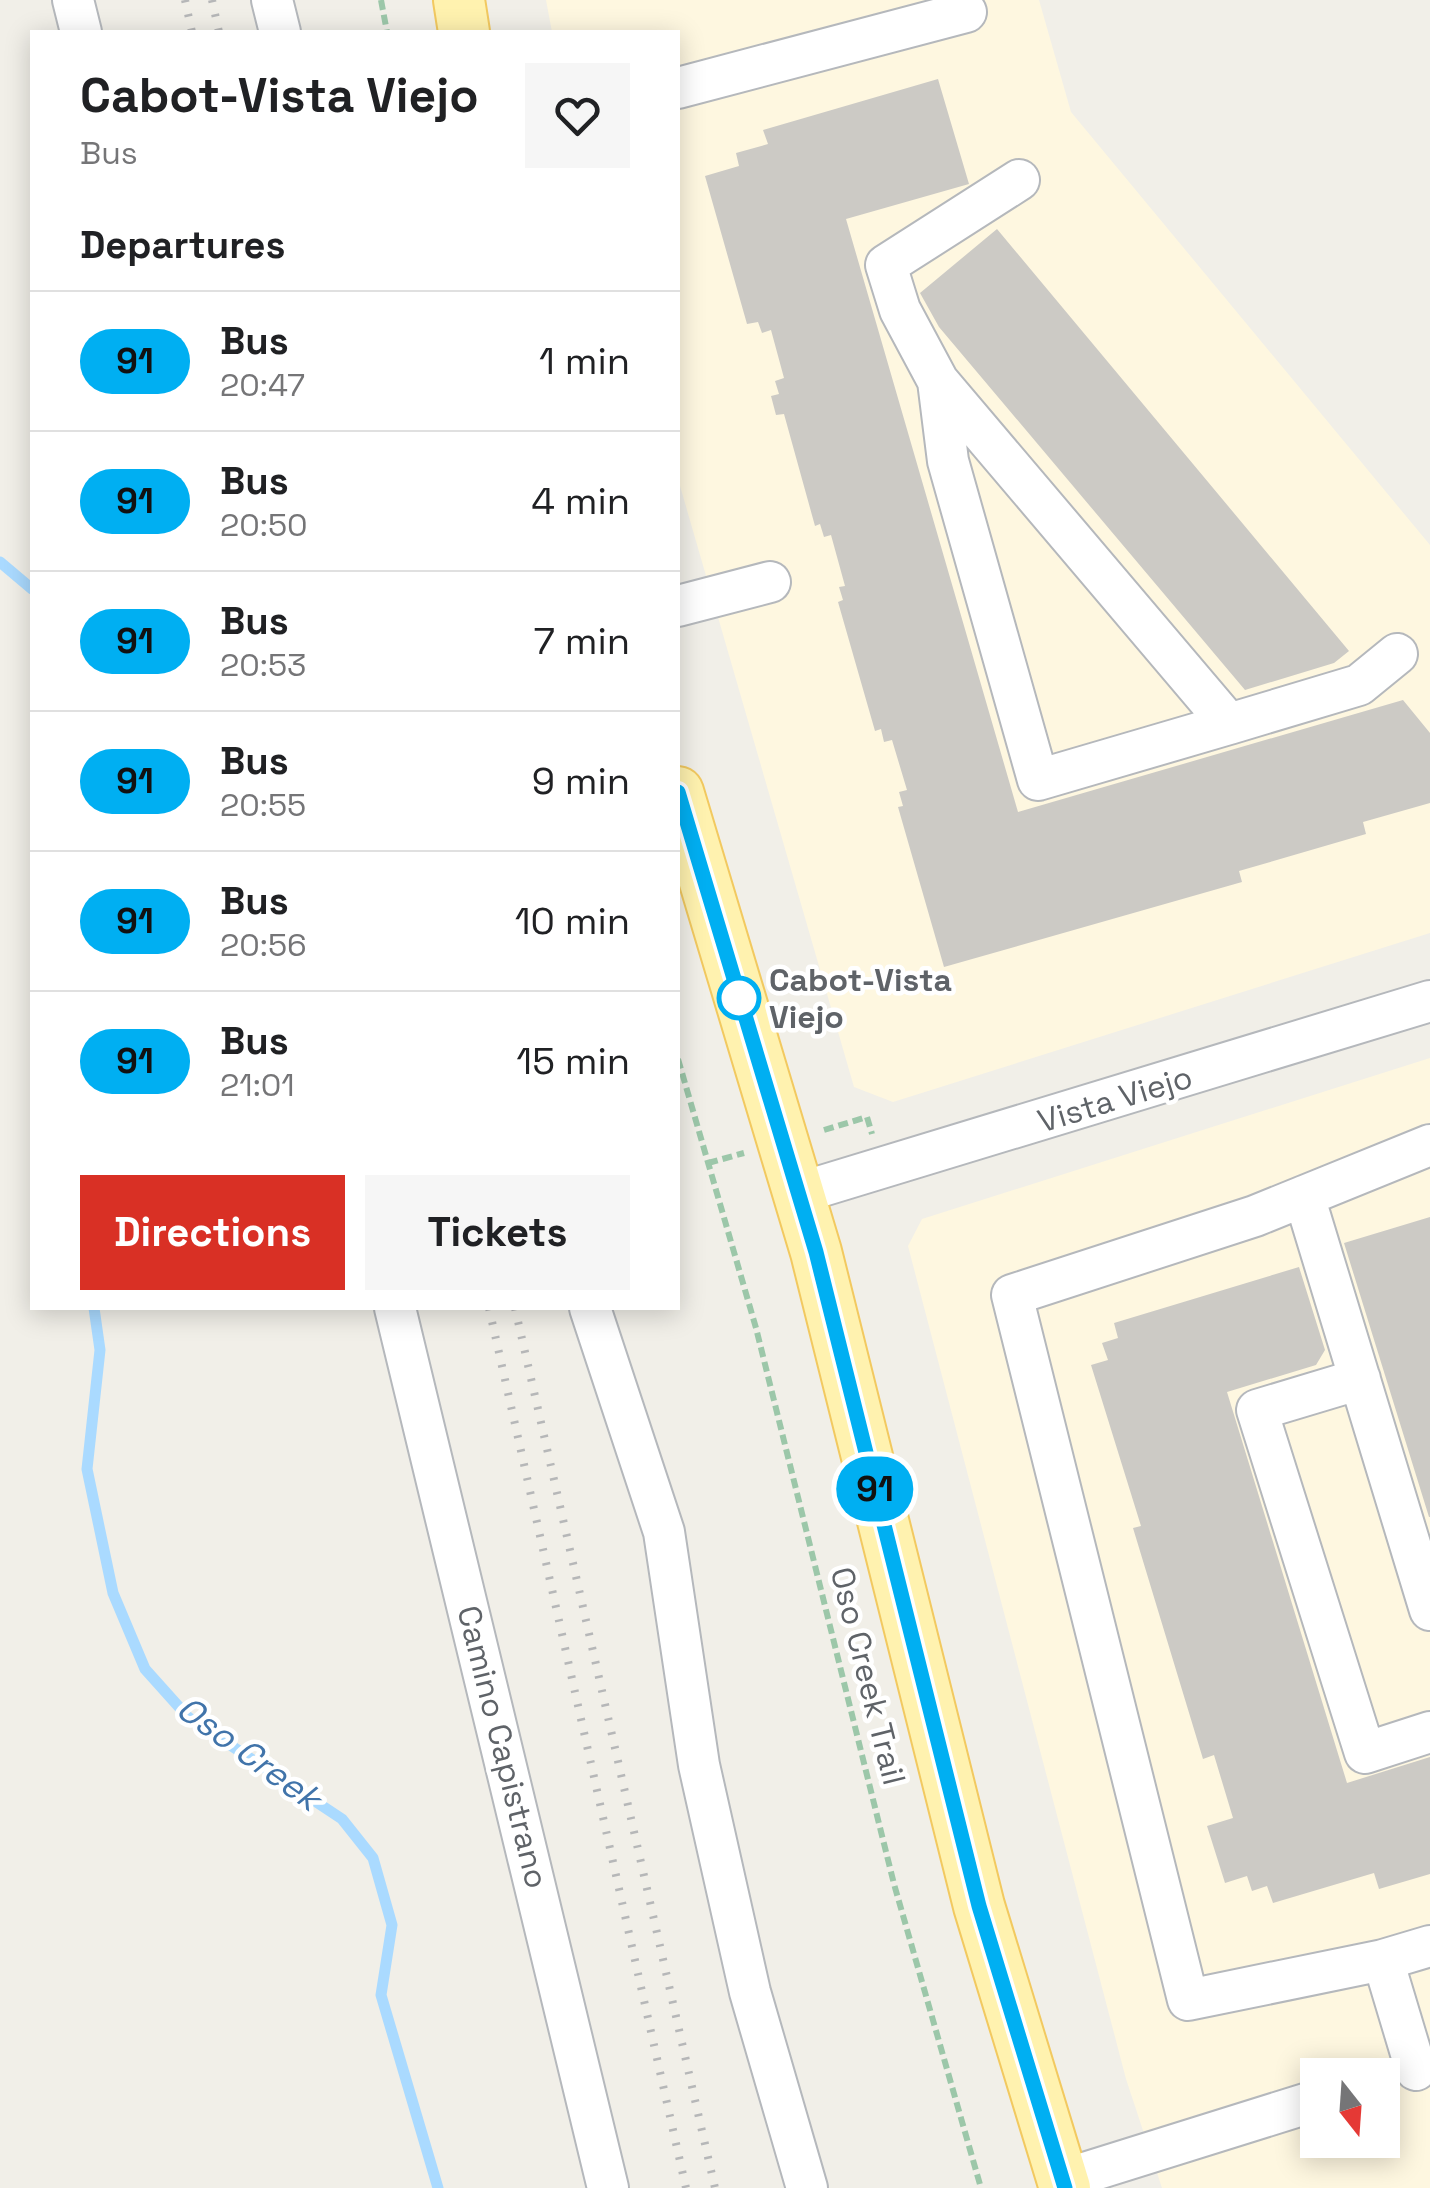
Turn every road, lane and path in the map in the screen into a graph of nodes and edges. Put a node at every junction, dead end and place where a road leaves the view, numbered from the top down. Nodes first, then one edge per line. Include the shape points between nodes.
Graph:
1 (73, 0) edge
2 (272, 0) edge
3 (380, 0) edge
4 (458, 0) edge
5 (966, 12) dead end
6 (80, 30) edge
7 (280, 30) edge
8 (388, 30) edge
9 (464, 30) edge
10 (680, 87) edge
11 (1019, 180) dead end
12 (938, 380) junction
13 (770, 582) dead end
14 (680, 605) edge
15 (1397, 654) dead end
16 (1229, 724) junction
17 (680, 799) edge
18 (1430, 1001) edge
19 (680, 1067) edge
20 (1430, 1145) edge
21 (799, 1193) junction
22 (1304, 1196) junction
23 (395, 1310) edge
24 (591, 1310) edge
25 (1360, 1379) junction
26 (1430, 1610) edge
27 (1430, 1732) edge
28 (1430, 1946) edge
29 (1383, 1960) junction
30 (1410, 2072) edge
31 (1300, 2106) edge
32 (1064, 2184) edge
33 (608, 2188) edge
34 (807, 2188) edge
35 (981, 2188) edge

1 - 6 street
2 - 7 street
3 - 8 path
4 - 9 main road
5 - 10 street
11 - 12 street via 886,266 900,310
12 - 16 street
12 - 16 street via 948,461 1038,780
13 - 14 street
15 - 16 street via 1359,685
17 - 21 main road
18 - 21 street, Vista Viejo
19 - 35 path, Oso Creek Trail via 756,1328 894,1884
20 - 22 street
21 - 32 main road via 979,1906
22 - 25 street
22 - 29 street via 1012,1295 1188,2000
23 - 33 street, Camino Capistrano
24 - 34 street via 664,1532 703,1784 750,1992
25 - 26 street
25 - 27 street via 1257,1410 1365,1753
28 - 29 street
29 - 30 street
31 - 32 street

